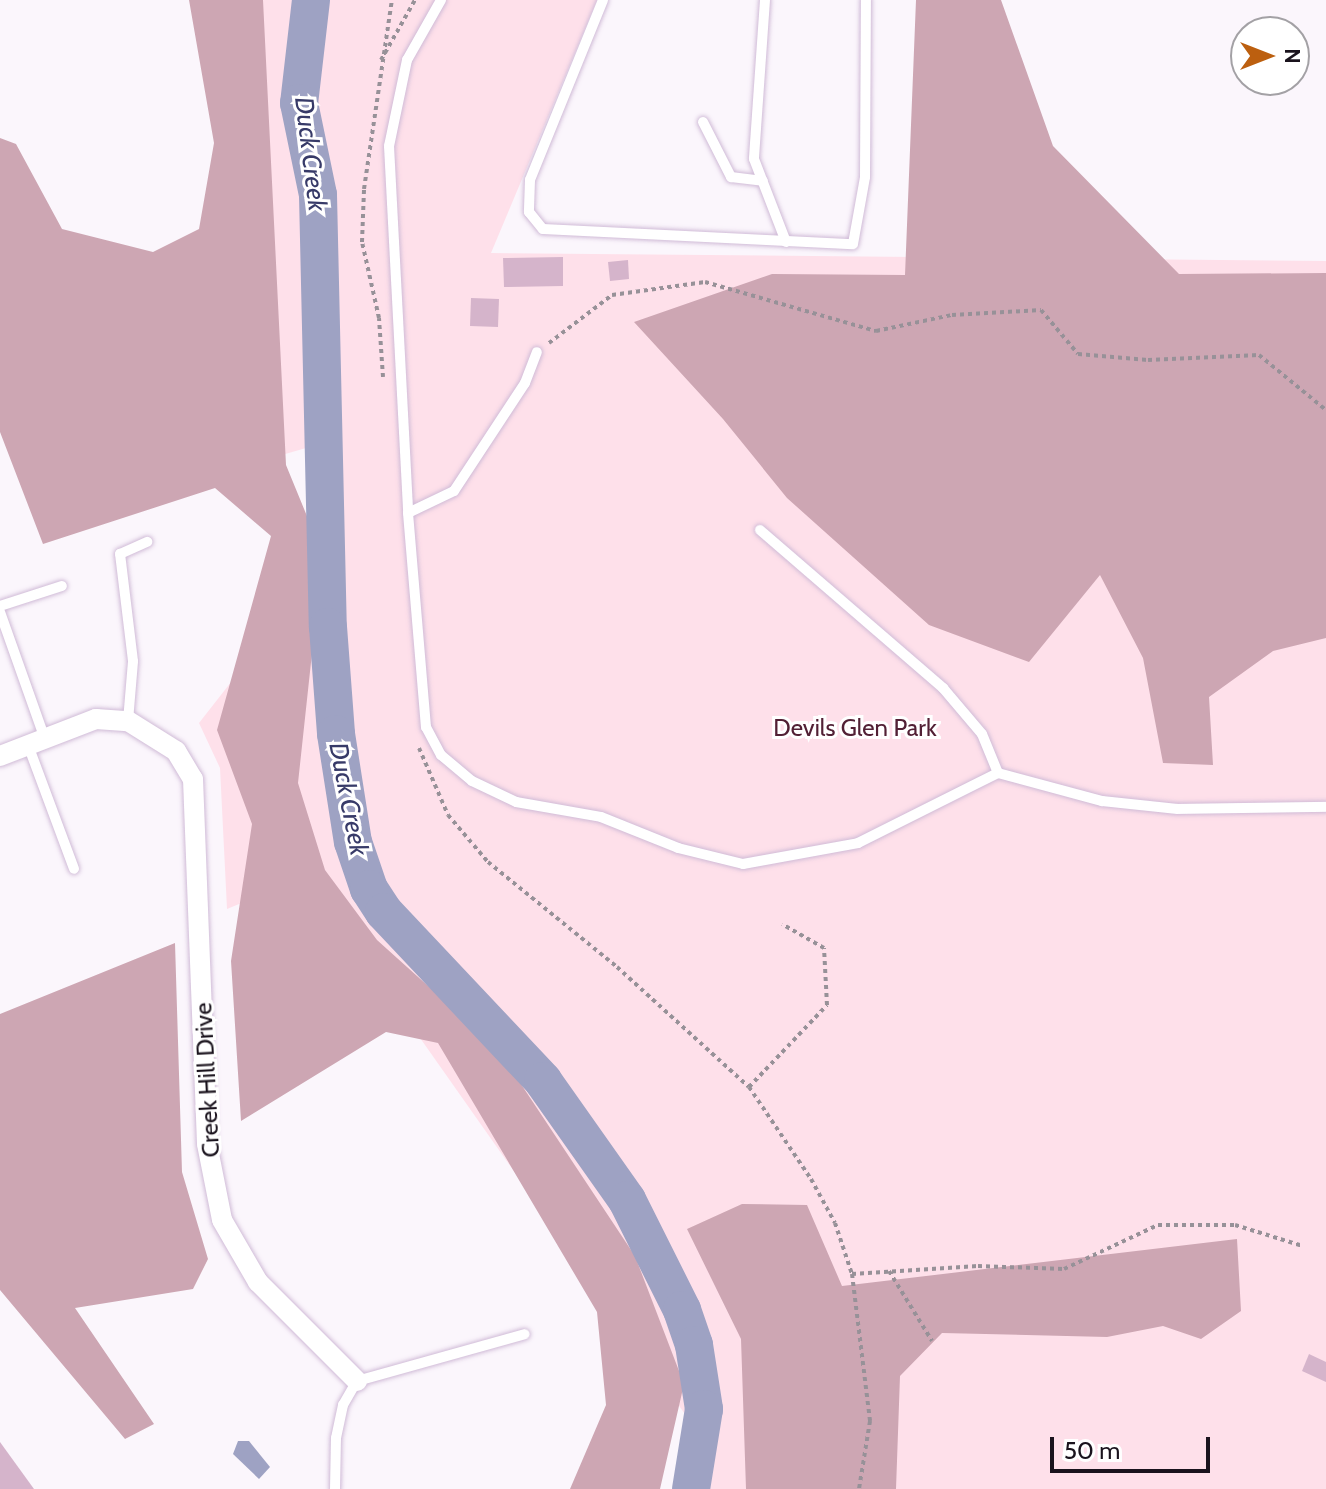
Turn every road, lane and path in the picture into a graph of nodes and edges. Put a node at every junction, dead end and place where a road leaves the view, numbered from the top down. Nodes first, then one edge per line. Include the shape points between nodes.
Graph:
1 (392, 0) edge
2 (415, 0) edge
3 (441, 0) edge
4 (603, 0) edge
5 (765, 0) edge
6 (866, 0) edge
7 (380, 62) junction
8 (703, 122) dead end
9 (763, 181) junction
10 (786, 242) junction
11 (537, 352) joint
12 (384, 392) dead end
13 (1326, 410) edge
14 (408, 513) junction
15 (760, 530) dead end
16 (147, 542) dead end
17 (62, 586) dead end
18 (0, 606) edge
19 (0, 612) edge
20 (128, 721) junction
21 (36, 742) junction
22 (418, 742) dead end
23 (0, 756) edge
24 (998, 773) junction
25 (1326, 807) edge
26 (74, 869) dead end
27 (782, 924) dead end
28 (749, 1087) junction
29 (1303, 1246) dead end
30 (889, 1271) junction
31 (852, 1274) junction
32 (525, 1334) dead end
33 (932, 1341) dead end
34 (357, 1381) junction
35 (335, 1489) edge
36 (859, 1489) edge

1 - 7 path
2 - 7 path
3 - 14 lane via 407,60 389,146
4 - 10 lane via 543,140 530,180 529,212 543,229
5 - 9 lane via 754,159
6 - 10 lane via 865,177 853,244
7 - 12 path via 362,242 379,318
8 - 9 lane via 731,177
9 - 10 lane
11 - 13 path via 612,295 705,282 876,331 952,315 1041,310 1078,354 1148,360 1259,355
11 - 14 lane via 525,383 454,491
14 - 24 lane via 426,727 441,755 472,781 516,802 601,817 678,848 743,864 858,843
15 - 24 lane via 943,688 982,734
16 - 20 lane via 120,554 133,661
17 - 18 lane
19 - 21 lane
20 - 21 street via 96,719
20 - 34 street, Creek Hill Drive via 176,751 193,779 207,1144 222,1220 258,1282
21 - 23 street
21 - 26 lane
22 - 28 path via 448,815 488,862 617,967
24 - 25 lane via 1102,801 1194,809
27 - 28 path via 824,948 827,1005
28 - 31 path via 811,1179 835,1223
29 - 30 path via 1235,1225 1158,1225 1064,1269
30 - 31 path
30 - 33 path
31 - 36 path via 870,1421
32 - 34 lane
34 - 35 lane via 343,1405 336,1438

